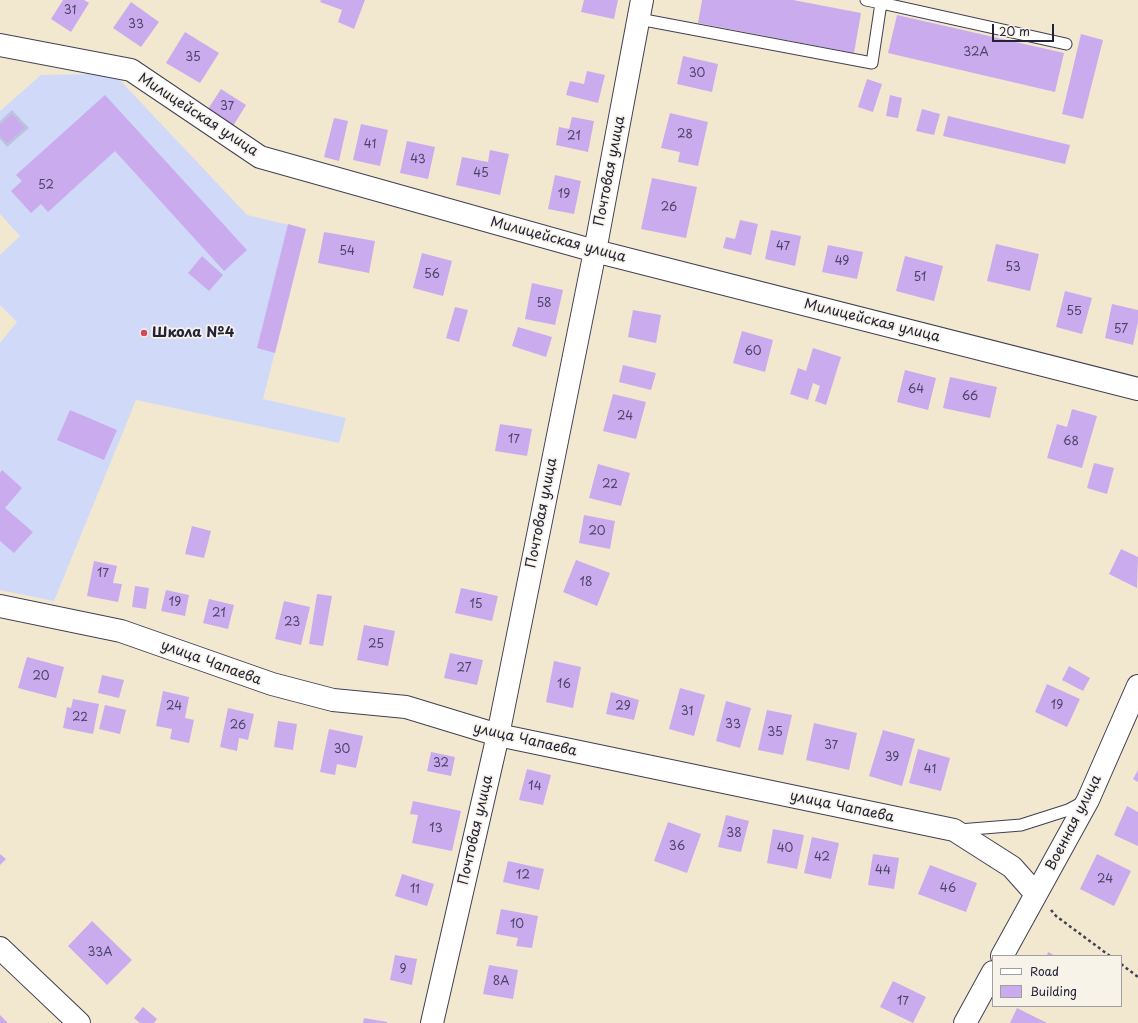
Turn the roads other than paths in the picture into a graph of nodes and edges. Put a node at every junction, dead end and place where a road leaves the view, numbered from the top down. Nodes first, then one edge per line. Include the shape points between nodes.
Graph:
1 (866, 0) edge
2 (881, 3) junction
3 (640, 9) edge
4 (1066, 44) dead end
5 (0, 45) edge
6 (595, 251) junction
7 (1138, 389) edge
8 (0, 606) edge
9 (1138, 686) edge
10 (498, 735) junction
11 (1088, 800) junction
12 (954, 830) junction
13 (1036, 894) junction
14 (0, 948) edge
15 (1003, 955) edge
16 (992, 974) edge
17 (79, 1023) edge
18 (432, 1023) edge
19 (965, 1023) edge

1 - 2 lane
2 - 3 lane via 872,64
2 - 4 lane
3 - 6 street, Почтовая улица
5 - 6 street, Милицейская улица via 131,70 260,157
6 - 7 street, Милицейская улица
6 - 10 street, Почтовая улица
8 - 10 street, улица Чапаева via 122,631 272,684 333,700 406,707
9 - 11 street, Военная улица
10 - 12 street, улица Чапаева
10 - 18 street, Почтовая улица
11 - 12 lane via 1068,810 1021,825
11 - 13 street, Военная улица
12 - 13 street, улица Чапаева via 1012,867
13 - 15 street, Военная улица
14 - 17 street
16 - 19 street

